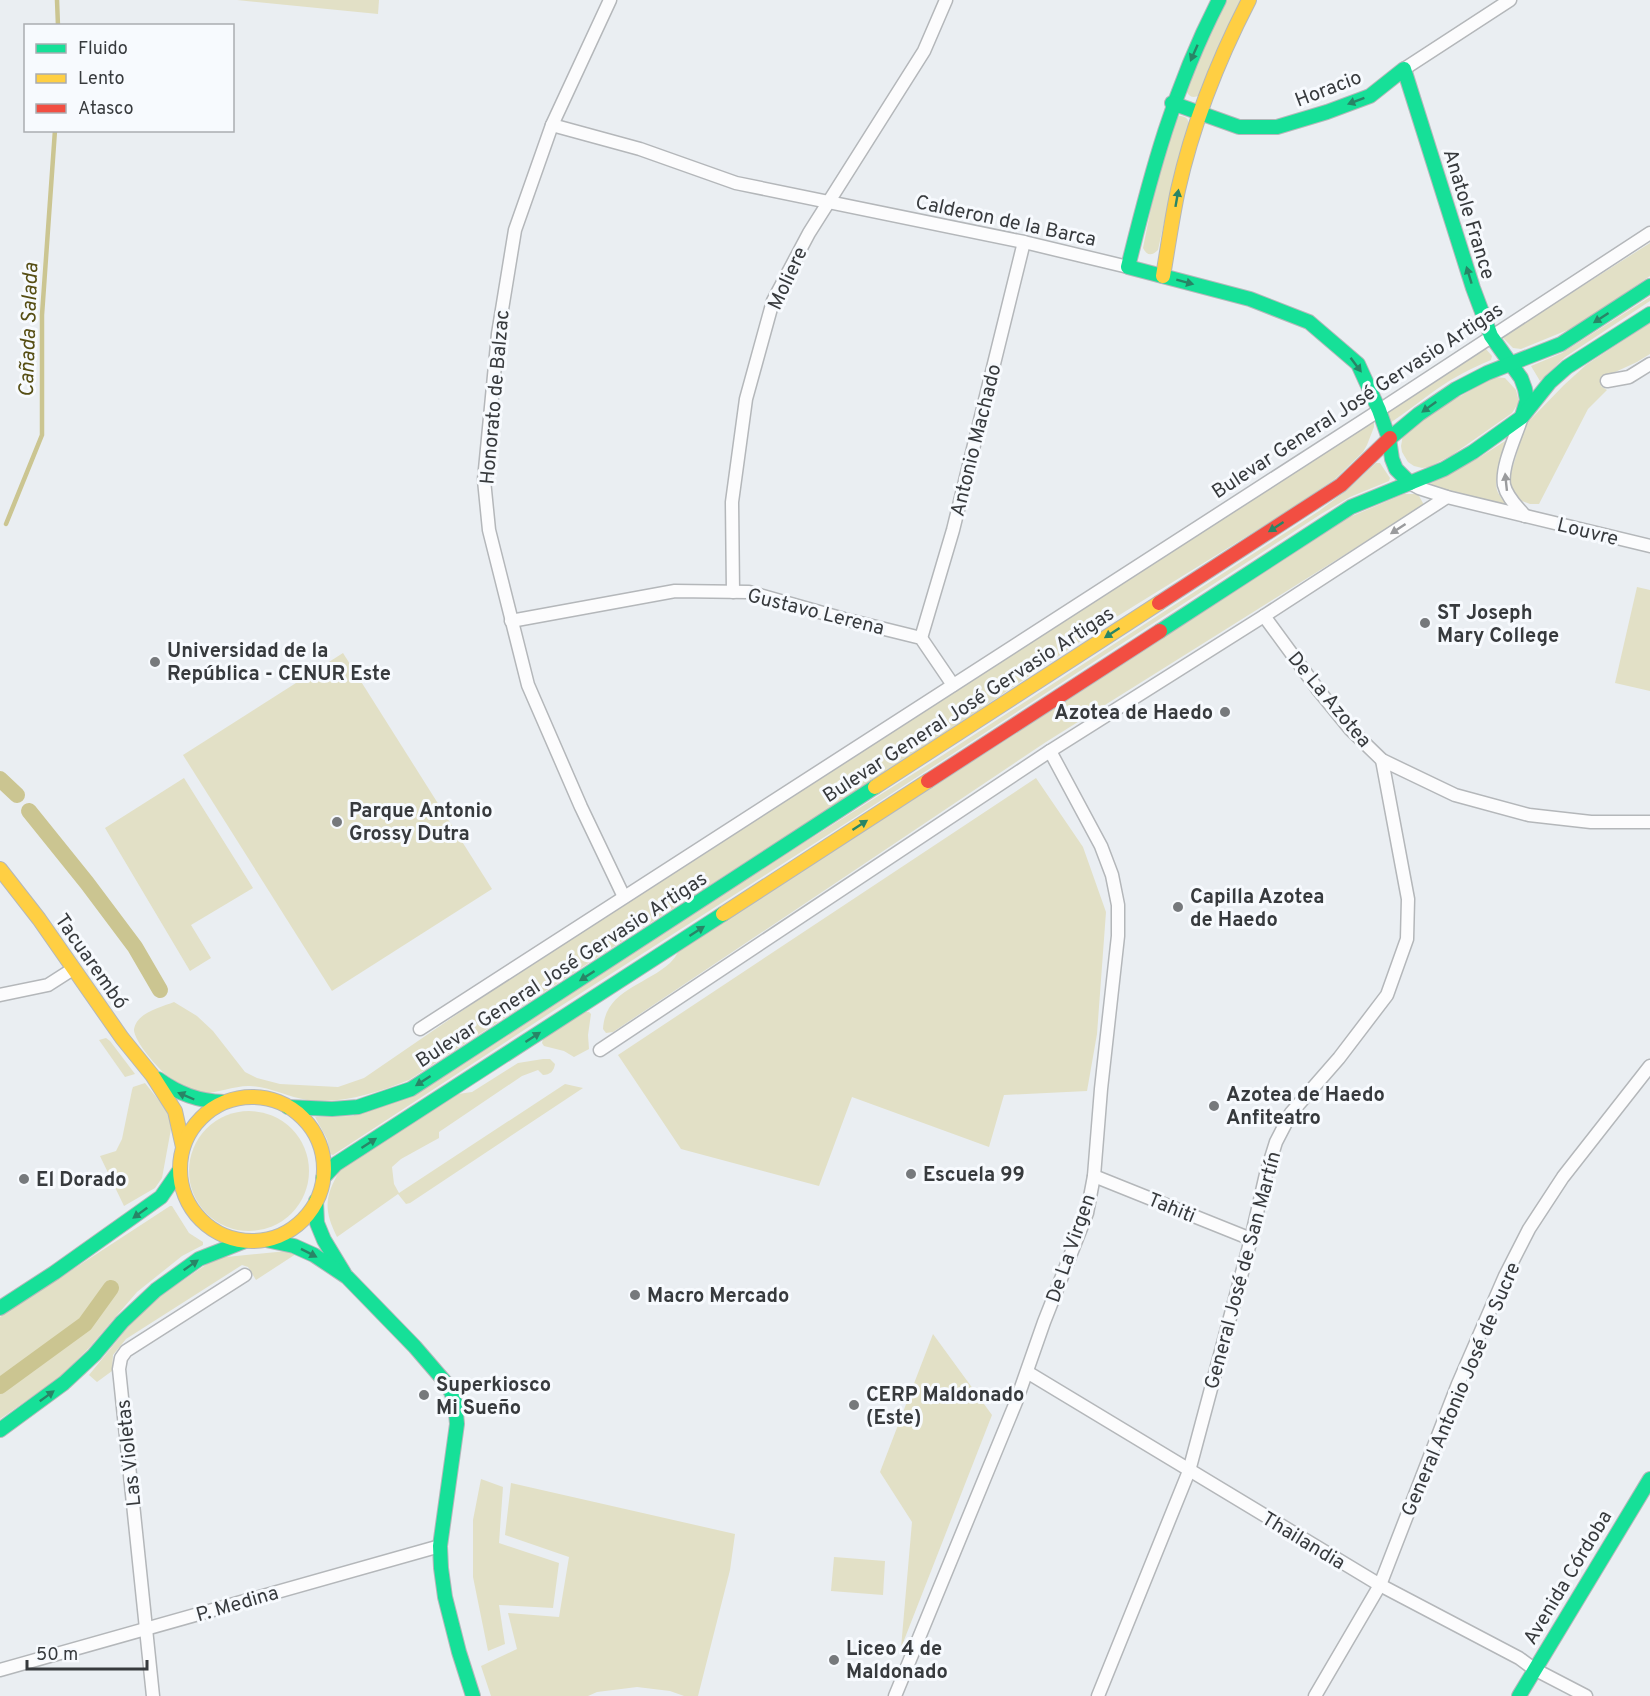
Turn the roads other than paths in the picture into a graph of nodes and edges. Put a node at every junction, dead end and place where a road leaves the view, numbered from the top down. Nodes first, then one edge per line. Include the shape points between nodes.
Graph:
1 (610, 0) edge
2 (946, 0) edge
3 (1219, 0) edge
4 (1249, 0) edge
5 (1510, 0) edge
6 (1404, 69) junction
7 (1172, 103) junction
8 (1200, 113) junction
9 (552, 125) junction
10 (829, 202) junction
11 (1650, 233) edge
12 (1024, 242) junction
13 (1128, 267) junction
14 (1163, 276) junction
15 (1650, 286) edge
16 (1650, 314) edge
17 (1491, 336) junction
18 (1511, 364) junction
19 (1650, 364) edge
20 (1607, 381) dead end
21 (1379, 410) junction
22 (1522, 417) junction
23 (1389, 440) junction
24 (1410, 483) junction
25 (1447, 497) junction
26 (1525, 516) junction
27 (1650, 546) edge
28 (733, 592) junction
29 (1264, 616) junction
30 (511, 621) junction
31 (921, 638) junction
32 (953, 685) junction
33 (1050, 751) junction
34 (1382, 760) junction
35 (1650, 822) edge
36 (0, 869) edge
37 (624, 897) junction
38 (73, 969) junction
39 (0, 995) edge
40 (420, 1029) dead end
41 (600, 1050) dead end
42 (1650, 1066) edge
43 (152, 1075) junction
44 (225, 1102) junction
45 (288, 1107) junction
46 (183, 1147) junction
47 (179, 1171) junction
48 (1094, 1176) junction
49 (323, 1178) junction
50 (316, 1202) junction
51 (1251, 1239) junction
52 (266, 1240) junction
53 (245, 1241) junction
54 (245, 1275) dead end
55 (346, 1277) junction
56 (0, 1308) edge
57 (1027, 1372) junction
58 (0, 1430) edge
59 (1189, 1471) junction
60 (1650, 1479) edge
61 (440, 1546) junction
62 (1380, 1585) junction
63 (147, 1628) junction
64 (1534, 1669) junction
65 (0, 1670) edge
66 (153, 1696) edge
67 (473, 1696) edge
68 (895, 1696) edge
69 (1098, 1696) edge
70 (1315, 1696) edge
71 (1519, 1696) edge
72 (1587, 1696) edge

1 - 9 street, Honorato de Balzac
2 - 10 street, Moliere via 924,51
3 -> 7 main road
4 - 8 main road
5 - 6 street, Horacio
6 -> 8 main road, Horacio via 1370,96 1277,127 1239,126
17 -> 6 main road, Anatole France
7 - 8 main road, Horacio
7 - 13 main road
14 -> 8 main road via 1178,189
9 - 10 street, Calderon de la Barca via 640,149 736,183
9 - 30 street, Honorato de Balzac via 515,230 498,334 484,480 489,530
10 - 12 street, Calderon de la Barca
10 - 28 street, Moliere via 773,301 746,399 732,502
11 - 17 street, Bulevar General José Gervasio Artigas
12 - 13 street, Calderon de la Barca
12 - 31 street, Antonio Machado via 953,530
13 - 14 main road, Calderon de la Barca
14 -> 21 main road, Calderon de la Barca via 1250,299 1309,322 1358,364
15 -> 18 main road, Bulevar General José Gervasio Artigas via 1561,344
16 - 22 main road via 1567,367
17 - 18 main road, Anatole France
17 - 21 street, Bulevar General José Gervasio Artigas
18 - 22 main road, Anatole France via 1526,389
18 -> 23 main road, Bulevar General José Gervasio Artigas via 1463,385
19 - 20 street via 1629,377
21 - 23 main road, Calderon de la Barca
21 - 32 street, Bulevar General José Gervasio Artigas
22 - 24 main road via 1463,458
26 -> 22 street via 1504,487
23 - 24 main road, Calderon de la Barca via 1396,469
23 -> 45 main road, Bulevar General José Gervasio Artigas via 1341,485 411,1089 356,1107
24 - 25 street, Louvre
49 -> 24 main road via 336,1164 1351,507
25 - 26 street, Louvre
25 -> 29 street
26 - 27 street, Louvre
28 - 30 street, Gustavo Lerena via 675,591
28 - 31 street, Gustavo Lerena via 749,592
29 - 33 street
29 - 34 street, De La Azotea via 1350,729
30 - 37 street, Honorato de Balzac via 528,685
31 - 32 street
32 - 37 street, Bulevar General José Gervasio Artigas
33 - 41 street
33 - 48 street, De La Virgen via 1101,846 1118,904
34 - 35 street, De La Azotea via 1455,795 1529,815 1592,822
34 - 51 street, General José de San Martín via 1408,899 1407,939 1387,995 1290,1113 1266,1174
36 - 38 main road, Tacuarembó
37 - 40 street, Bulevar General José Gervasio Artigas
38 - 39 street via 48,985
38 - 43 main road, Tacuarembó
42 - 62 street, General Antonio José de Sucre via 1563,1177 1529,1230 1482,1326
44 -> 43 main road, Tacuarembó via 193,1099
43 - 46 main road, Tacuarembó via 175,1111
44 - 45 main road via 246,1097 268,1098
44 - 46 main road via 207,1112 192,1128
45 - 49 main road via 316,1137
46 - 47 main road
47 - 53 main road via 192,1210 225,1236
47 -> 56 main road via 161,1197
48 - 51 street, Tahiti
48 - 57 street, De La Virgen via 1087,1213
49 - 50 main road
50 - 52 main road via 286,1232
50 - 55 main road via 316,1223
51 - 59 street, General José de San Martín
52 - 53 main road
52 -> 55 main road via 314,1255
58 -> 53 main road via 64,1383 156,1290 199,1259
54 - 63 street, Las Violetas via 126,1351 121,1358 119,1369
55 - 61 main road via 415,1347 446,1383 455,1402 457,1424
57 - 59 street, Thailandia
57 - 68 street, De La Virgen
59 - 62 street, Thailandia
59 - 69 street, General José de San Martín
60 - 64 main road, Avenida Córdoba
61 - 63 street, P. Medina
61 - 67 main road via 445,1597
62 - 64 street, Thailandia
62 - 70 street, General Antonio José de Sucre
63 - 65 street, P. Medina
63 - 66 street, Las Violetas
64 - 71 main road, Avenida Córdoba
64 - 72 street, Thailandia

